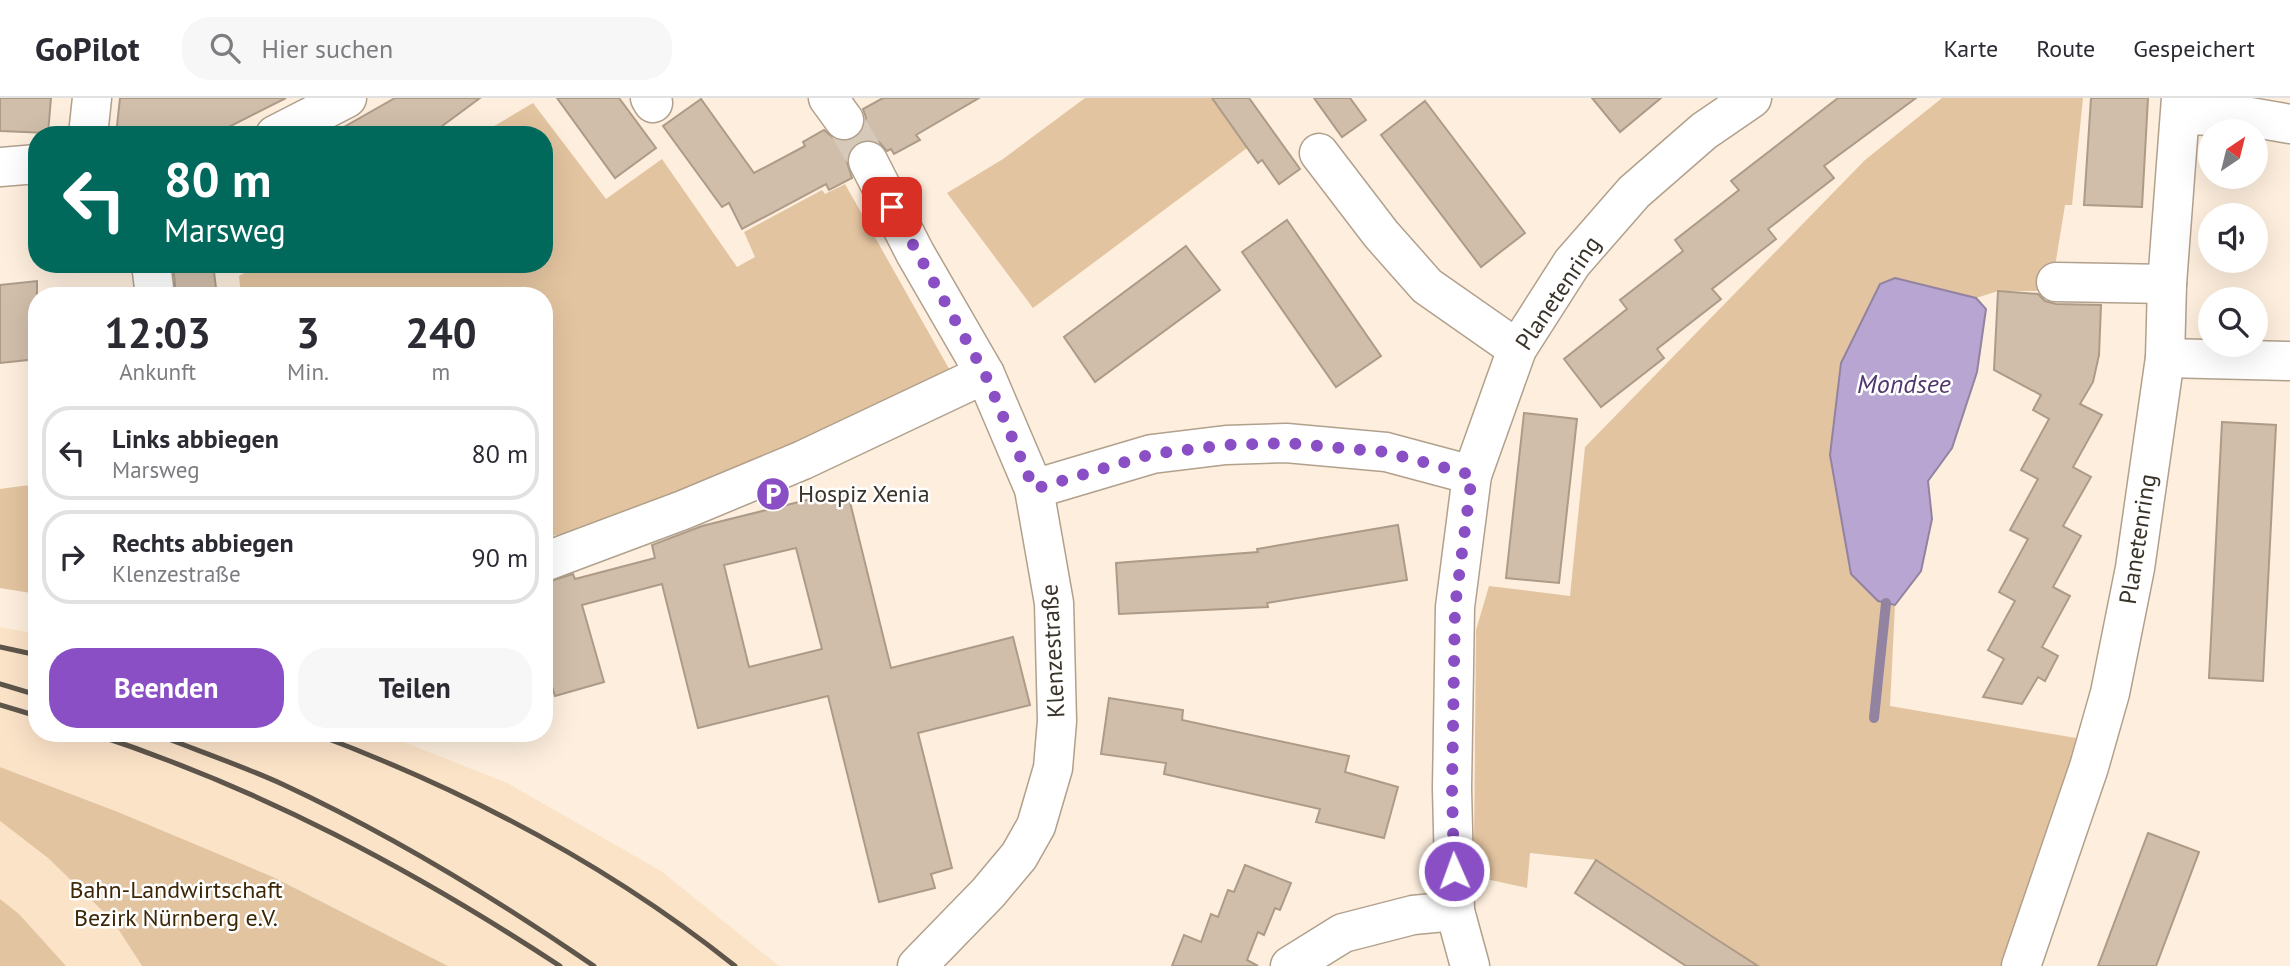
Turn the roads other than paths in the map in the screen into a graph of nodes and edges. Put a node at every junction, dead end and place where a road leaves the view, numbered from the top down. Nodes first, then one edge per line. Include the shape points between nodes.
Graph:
1 (92, 98) edge
2 (347, 98) edge
3 (1752, 98) edge
4 (2181, 106) edge
5 (2290, 124) edge
6 (89, 126) edge
7 (293, 126) edge
8 (1319, 153) dead end
9 (868, 162) tunnel mouth
10 (28, 165) edge
11 (0, 167) edge
12 (2056, 282) dead end
13 (2167, 284) junction
14 (1517, 349) junction
15 (2165, 358) junction
16 (2290, 361) edge
17 (985, 374) junction
18 (1472, 475) junction
19 (1034, 489) junction
20 (553, 559) edge
21 (1455, 911) junction
22 (917, 966) edge
23 (1290, 966) edge
24 (1470, 966) edge
25 (2021, 966) edge

1 - 6 street
2 - 7 street
3 - 14 street, Planetenring via 1704,131 1634,192 1573,263
4 - 5 street
4 - 13 street, Planetenring
8 - 14 street via 1427,286
9 - 17 street, Klenzestraße
10 - 11 street
12 - 13 street
13 - 15 street, Planetenring
14 - 18 street, Planetenring
15 - 16 street
15 - 25 street, Planetenring via 2135,568 2110,693
17 - 19 street, Klenzestraße
17 - 20 street via 803,460
18 - 19 street via 1386,452 1286,443 1152,454
18 - 21 street, Planetenring via 1455,607
19 - 22 street, Klenzestraße via 1054,603 1057,721 1053,768 1036,826 1019,856
21 - 23 street via 1413,915 1342,934
21 - 24 street, Planetenring

